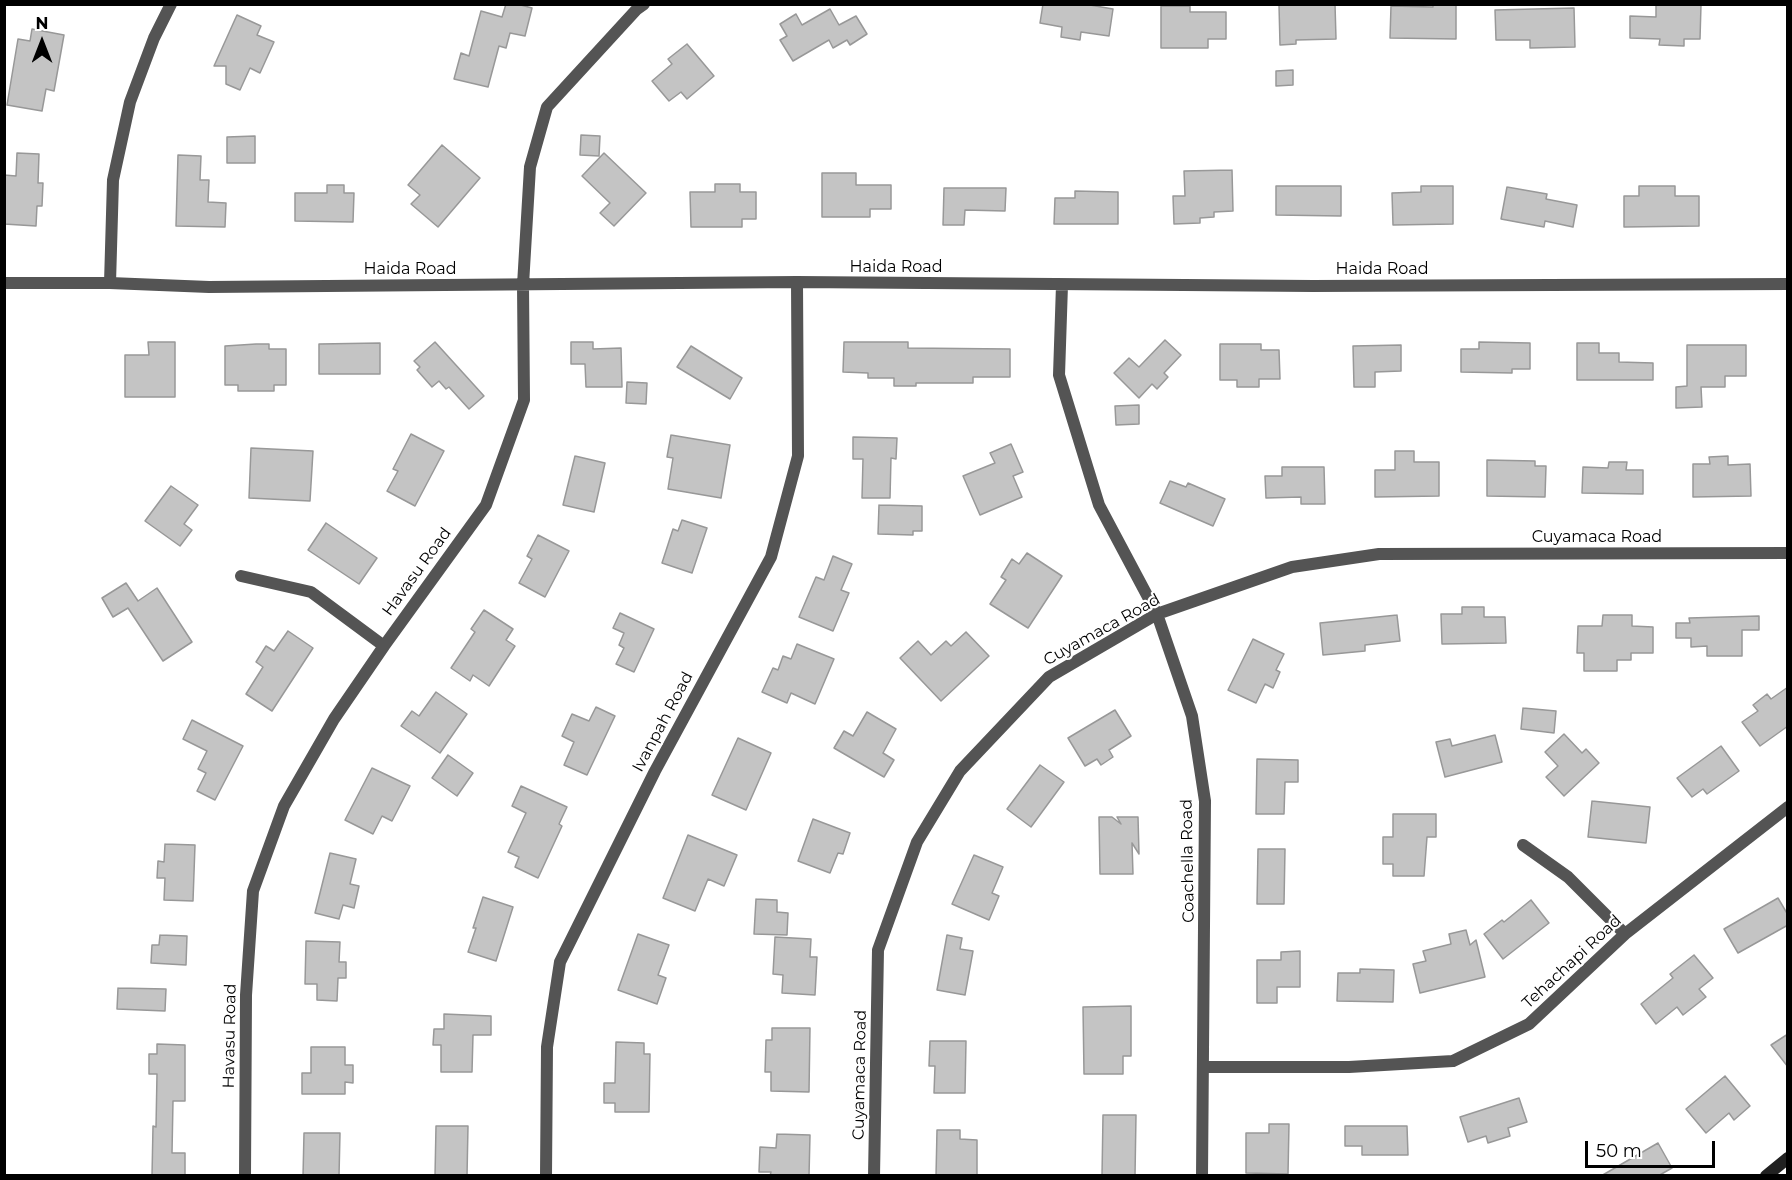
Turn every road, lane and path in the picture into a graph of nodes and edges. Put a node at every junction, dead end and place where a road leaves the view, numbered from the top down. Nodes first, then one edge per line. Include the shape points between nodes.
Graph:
1 (171, 4) edge
2 (644, 4) edge
3 (797, 282) junction
4 (4, 283) edge
5 (110, 283) junction
6 (1788, 284) edge
7 (524, 285) junction
8 (1062, 285) junction
9 (1788, 553) edge
10 (241, 576) dead end
11 (1157, 614) junction
12 (384, 646) junction
13 (1788, 807) edge
14 (1524, 845) dead end
15 (1625, 934) junction
16 (1204, 1068) junction
17 (1788, 1158) edge
18 (245, 1176) edge
19 (546, 1176) edge
20 (874, 1176) edge
21 (1202, 1176) edge
22 (1766, 1176) edge

1 - 5 street via 130,102 112,180
2 - 7 street, Havasu Road via 547,107 530,167
3 - 7 street, Haida Road
3 - 8 street, Haida Road
3 - 19 street, Ivanpah Road via 798,456 771,557 655,771 560,962 547,1047
4 - 5 street, Haida Road
5 - 7 street, Haida Road via 209,287
6 - 8 street, Haida Road
7 - 12 street, Havasu Road via 524,400 486,505
8 - 11 street, Coachella Road via 1059,375 1099,505
9 - 11 street, Cuyamaca Road via 1379,554 1292,567
10 - 12 street via 311,592
11 - 16 street, Coachella Road via 1192,716 1205,801
11 - 20 street, Cuyamaca Road via 1049,676 960,771 917,842 878,950
12 - 18 street, Havasu Road via 334,719 284,806 253,891 246,996
13 - 15 street, Tehachapi Road
14 - 15 street via 1569,877
15 - 16 street, Tehachapi Road via 1529,1024 1453,1061 1350,1068
16 - 21 street, Coachella Road
17 - 22 street

